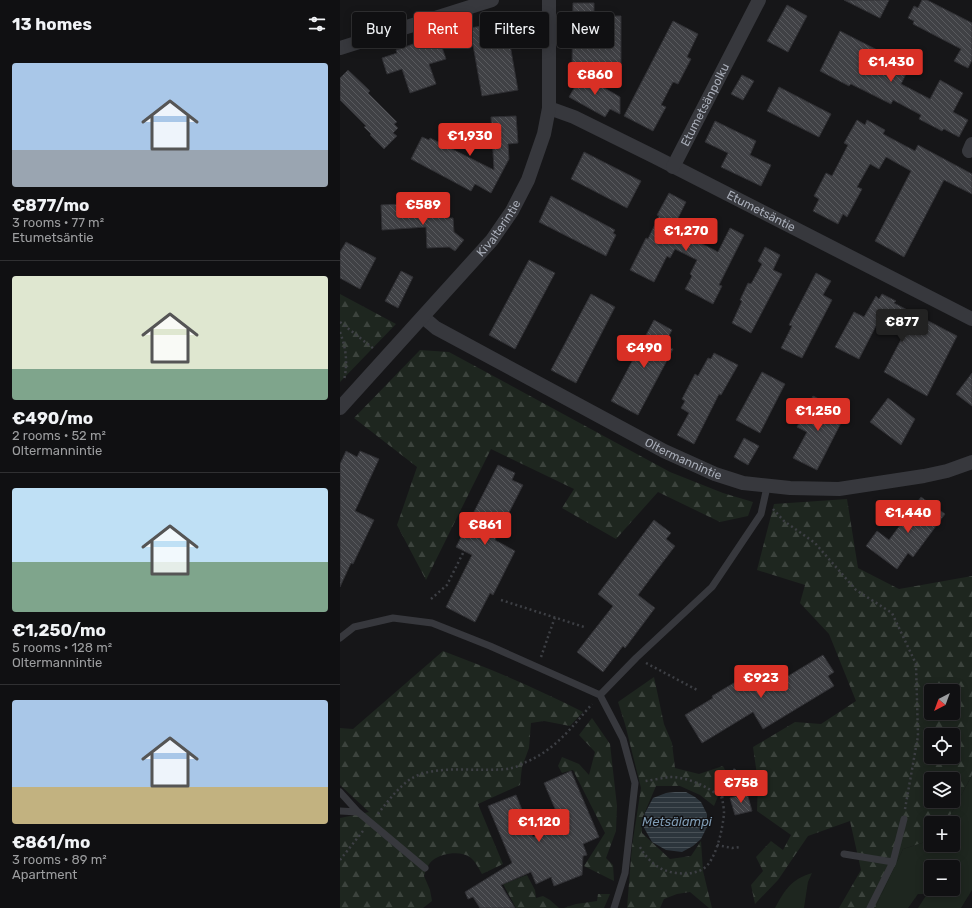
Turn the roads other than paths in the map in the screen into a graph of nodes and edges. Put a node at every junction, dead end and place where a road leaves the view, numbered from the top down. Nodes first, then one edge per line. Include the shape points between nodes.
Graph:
1 (492, 0) edge
2 (549, 0) edge
3 (759, 0) edge
4 (340, 48) edge
5 (549, 108) junction
6 (673, 167) junction
7 (423, 317) junction
8 (972, 319) edge
9 (340, 408) edge
10 (972, 462) edge
11 (766, 493) junction
12 (340, 638) edge
13 (600, 695) junction
14 (340, 792) edge
15 (340, 812) edge
16 (358, 812) junction
17 (904, 819) road end
18 (844, 854) dead end
19 (893, 862) junction
20 (425, 868) dead end
21 (614, 908) edge
22 (870, 908) edge

1 - 4 street
2 - 5 street, Kivalterintie
3 - 6 street, Etumetsänpolku
5 - 6 street, Etumetsäntie via 574,117
5 - 7 street, Kivalterintie via 536,160 512,211 492,240
6 - 8 street, Etumetsäntie
7 - 9 street, Kivalterintie
7 - 11 street, Oltermannintie via 436,328 685,461
10 - 11 street, Oltermannintie via 924,476 839,489 790,488
11 - 13 lane via 761,514 712,586
12 - 13 lane via 354,627 393,618 432,623
13 - 21 lane via 623,739 635,783 626,873
14 - 16 lane
15 - 16 lane
16 - 20 lane
17 - 19 lane
18 - 19 lane
19 - 22 lane

